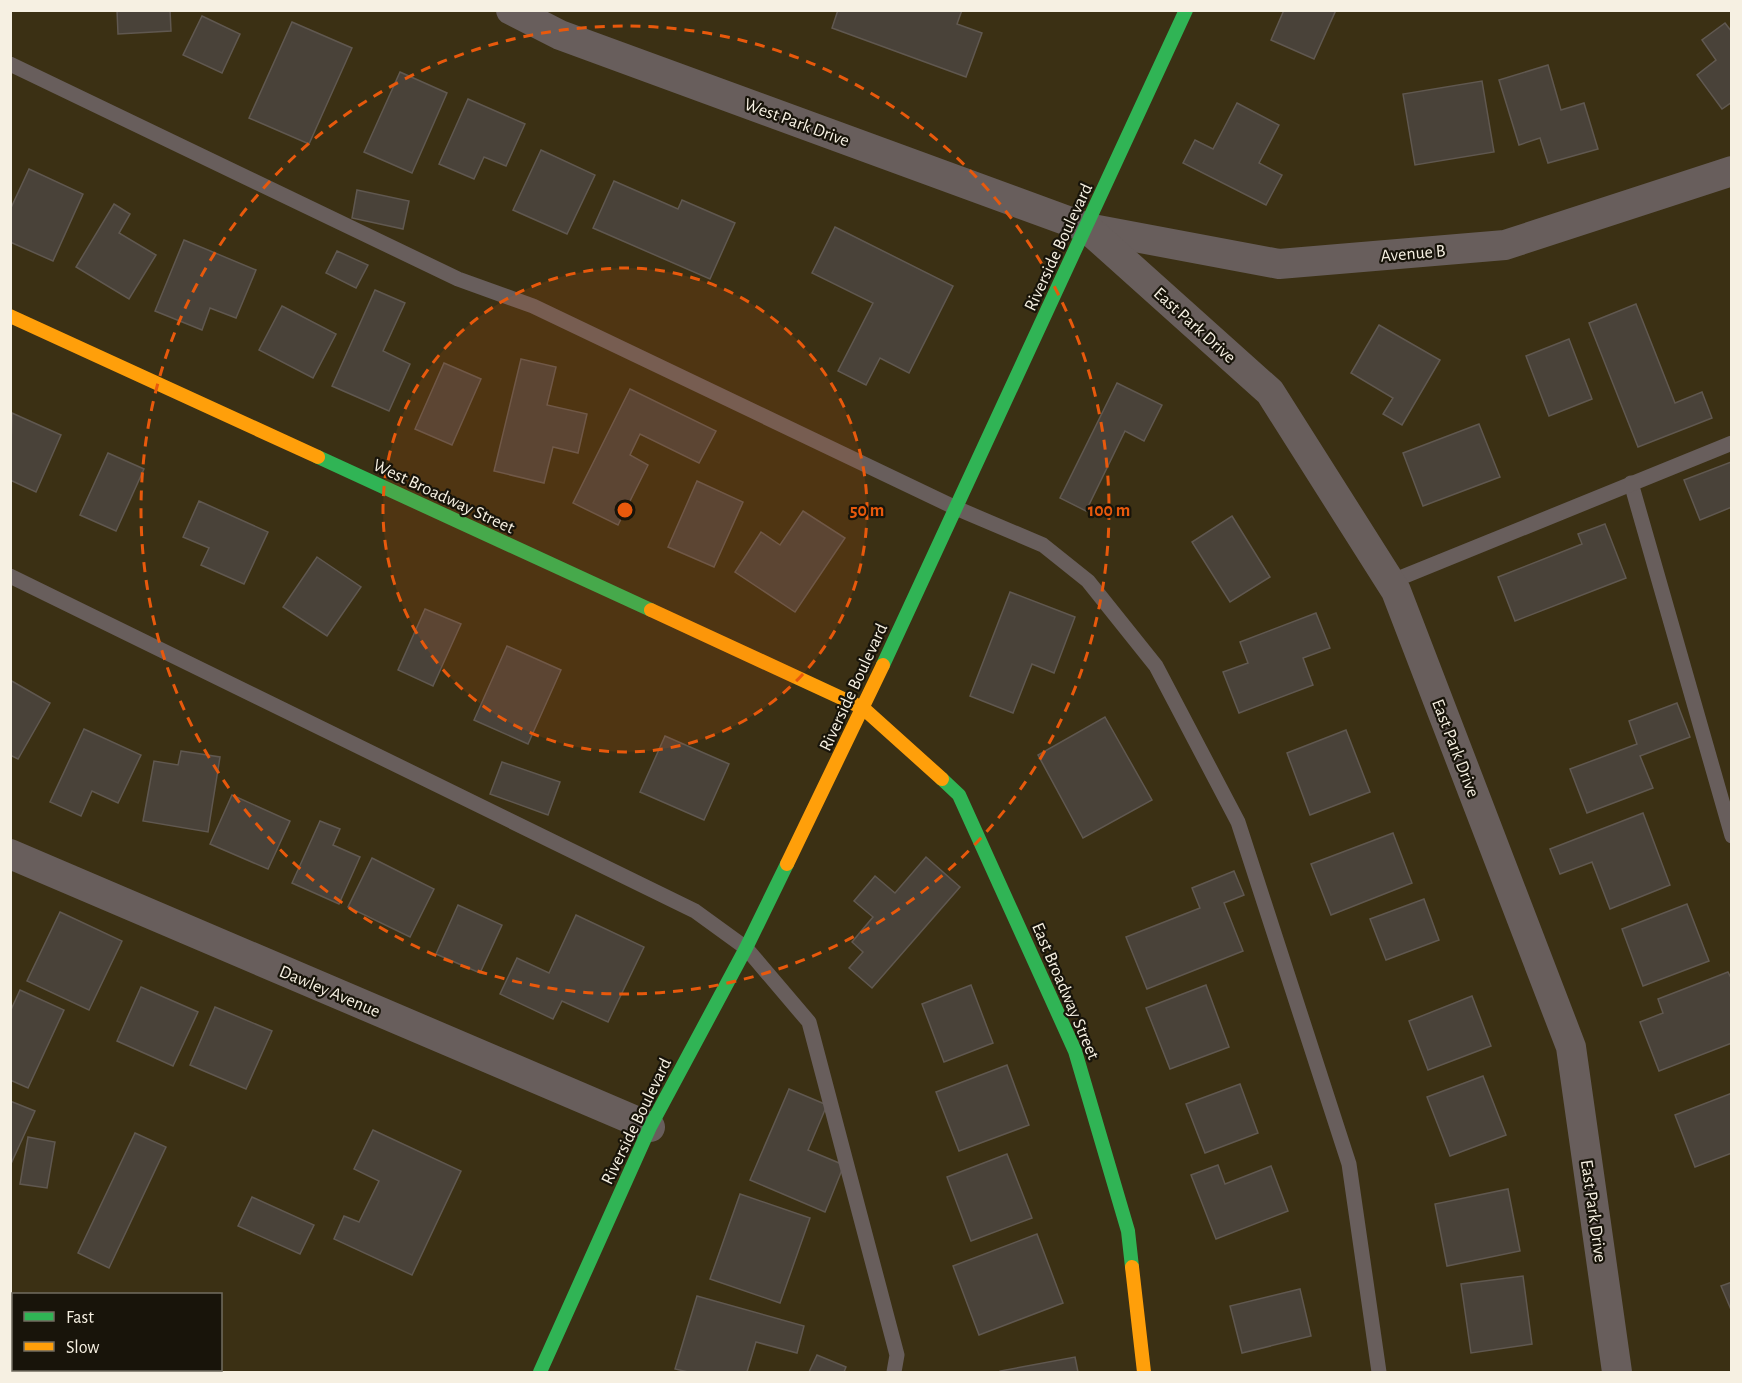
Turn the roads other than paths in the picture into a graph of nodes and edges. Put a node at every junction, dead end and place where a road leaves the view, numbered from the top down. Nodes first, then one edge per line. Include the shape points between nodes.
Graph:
1 (511, 10) edge
2 (1186, 10) edge
3 (10, 64) edge
4 (1731, 171) edge
5 (1087, 228) junction
6 (10, 316) edge
7 (1731, 442) edge
8 (1631, 483) junction
9 (956, 508) junction
10 (10, 576) edge
11 (1390, 582) junction
12 (863, 708) junction
13 (1731, 836) edge
14 (10, 854) edge
15 (746, 948) junction
16 (650, 1127) junction
17 (540, 1372) edge
18 (894, 1372) edge
19 (1144, 1372) edge
20 (1379, 1372) edge
21 (1617, 1372) edge

1 - 5 street, West Park Drive via 560,35
2 - 5 street, Riverside Boulevard
3 - 9 lane via 458,279 533,306
4 - 5 street, Avenue B via 1505,245 1279,264
5 - 9 street, Riverside Boulevard
5 - 11 street, East Park Drive via 1270,392
6 - 12 street, West Broadway Street
7 - 8 lane
8 - 11 lane
8 - 13 lane
9 - 12 street, Riverside Boulevard
9 - 20 lane via 1043,545 1088,581 1156,666 1238,822 1349,1164
10 - 15 lane via 695,911
11 - 21 street, East Park Drive via 1571,1047
12 - 15 street, Riverside Boulevard
12 - 19 street, East Broadway Street via 959,795 1075,1051 1128,1231
14 - 16 street, Dawley Avenue
15 - 16 street, Riverside Boulevard
15 - 18 lane via 809,1022 897,1355
16 - 17 street, Riverside Boulevard

